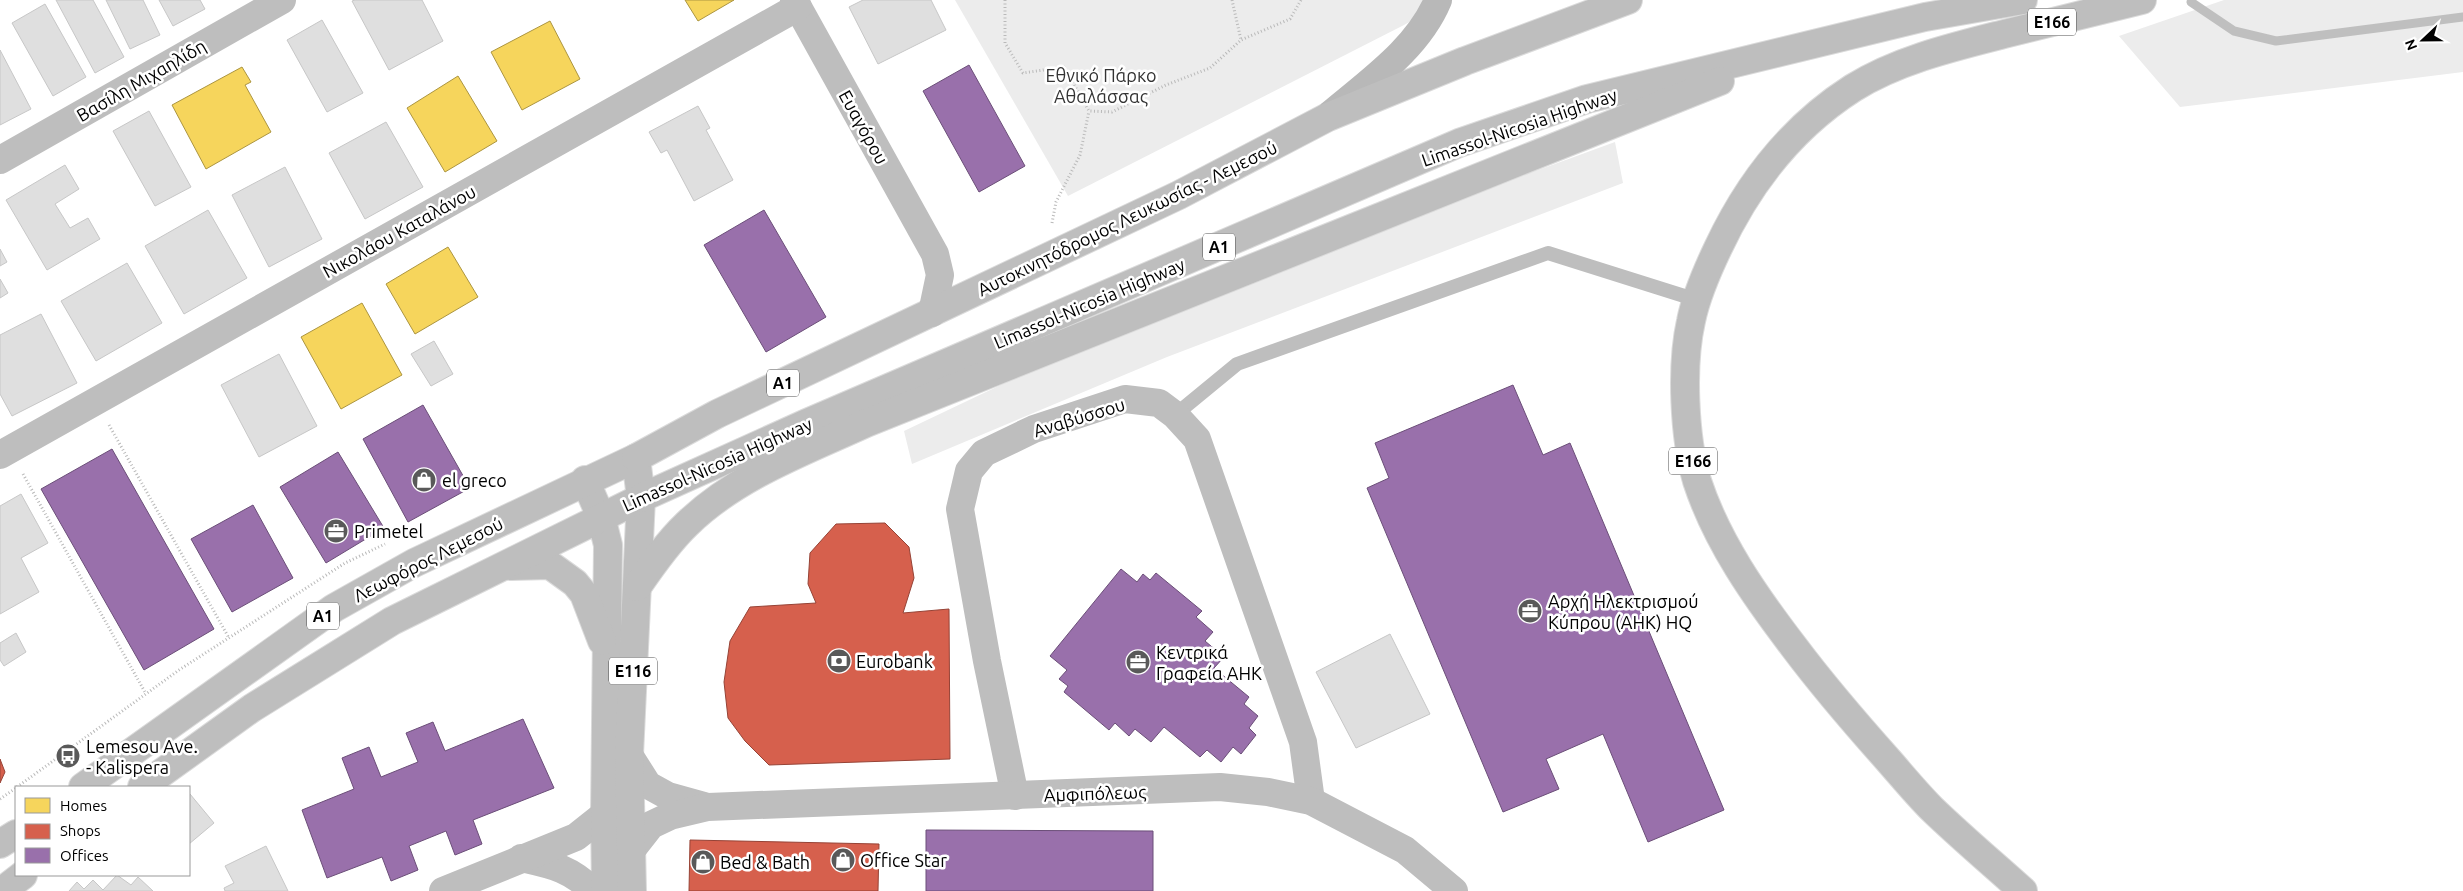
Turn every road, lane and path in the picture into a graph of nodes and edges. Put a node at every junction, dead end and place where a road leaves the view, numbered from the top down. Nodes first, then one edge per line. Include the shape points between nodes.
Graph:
1 (282, 0) edge
2 (1005, 0) edge
3 (1232, 0) edge
4 (1301, 0) edge
5 (1438, 0) edge
6 (1628, 0) edge
7 (2023, 0) edge
8 (2142, 0) edge
9 (796, 4) edge
10 (1241, 40) junction
11 (1814, 43) junction
12 (1089, 111) junction
13 (1328, 117) junction
14 (0, 160) edge
15 (1051, 227) dead end
16 (1697, 300) junction
17 (932, 313) junction
18 (96, 401) junction
19 (1175, 415) junction
20 (5, 452) edge
21 (636, 458) junction
22 (585, 480) junction
23 (641, 498) junction
24 (601, 517) junction
25 (500, 567) junction
26 (637, 587) junction
27 (229, 638) dead end
28 (608, 659) junction
29 (146, 694) dead end
30 (629, 755) junction
31 (83, 786) edge
32 (143, 786) edge
33 (15, 789) edge
34 (1015, 796) junction
35 (0, 799) edge
36 (1312, 801) junction
37 (708, 807) junction
38 (605, 814) junction
39 (15, 835) edge
40 (0, 844) edge
41 (633, 848) junction
42 (521, 858) junction
43 (22, 876) edge
44 (2, 891) edge
45 (444, 891) edge
46 (593, 891) edge
47 (606, 891) edge
48 (632, 891) edge
49 (1454, 891) edge
50 (2023, 891) edge

1 - 14 main road, Βασίλη Μιχαηλίδη
2 - 12 path via 1005,43 1023,73 1064,67
3 - 10 path
4 - 10 path via 1290,19
5 - 13 main road via 1432,15 1402,52
6 - 13 main road, Αυτοκινητόδρομος Λευκωσίας - Λεμεσού / A1
7 - 11 main road, A1 via 1925,17
8 - 16 main road, E166 via 1911,60 1855,87 1809,122 1754,183 1732,218
9 - 17 main road, Ευαγόρου via 935,254 940,275
9 - 18 main road, Νικολάου Καταλάνου
10 - 12 path via 1210,68 1166,85 1112,112
11 - 23 main road, Limassol-Nicosia Highway / A1 via 1588,99 1459,143
11 - 26 main road via 866,423 762,472 717,498 688,523
12 - 15 path via 1080,155 1056,202
13 - 17 main road, Αυτοκινητόδρομος Λευκωσίας - Λεμεσού / A1 via 1179,195
16 - 19 lane via 1548,254 1237,364
16 - 50 main road, E166 via 1690,322 1686,368 1687,427 1696,478 1713,524 1770,616 1833,698 1931,808
17 - 21 main road, Αυτοκινητόδρομος Λευκωσίας - Λεμεσού / A1 via 717,414
18 - 20 main road, Νικολάου Καταλάνου
18 - 27 path
19 - 34 main road, Αναβύσσου via 1159,402 1125,399 1026,433 984,453 969,471 960,509
19 - 36 main road, Αναβύσσου via 1197,439 1303,742
20 - 29 path
21 - 22 main road, A1
21 - 23 main road, E116
22 - 24 main road, E116
22 - 31 main road, Λεωφόρος Λεμεσού / A1 via 414,563 334,608
23 - 24 main road, Limassol-Nicosia Highway / A1
23 - 26 main road, E116
24 - 25 main road, A1
24 - 28 main road, E116 via 608,546
25 - 28 main road via 550,565 575,583 594,615
25 - 32 main road, A1 via 392,621 252,708
26 - 30 main road, E116
28 - 38 main road, E116
30 - 37 main road, Αμφιπόλεως via 648,784 668,796
30 - 41 main road, E116
33 - 35 path
34 - 36 main road, Αμφιπόλεως via 1220,787
34 - 37 main road, Αμφιπόλεως
36 - 49 main road, Αμφιπόλεως via 1405,850
37 - 41 main road, Αμφιπόλεως via 670,816 651,825
38 - 42 main road via 576,837
38 - 47 main road, E116
39 - 40 main road
41 - 48 main road, E116
42 - 45 main road
42 - 46 main road via 562,868 580,878
43 - 44 main road

